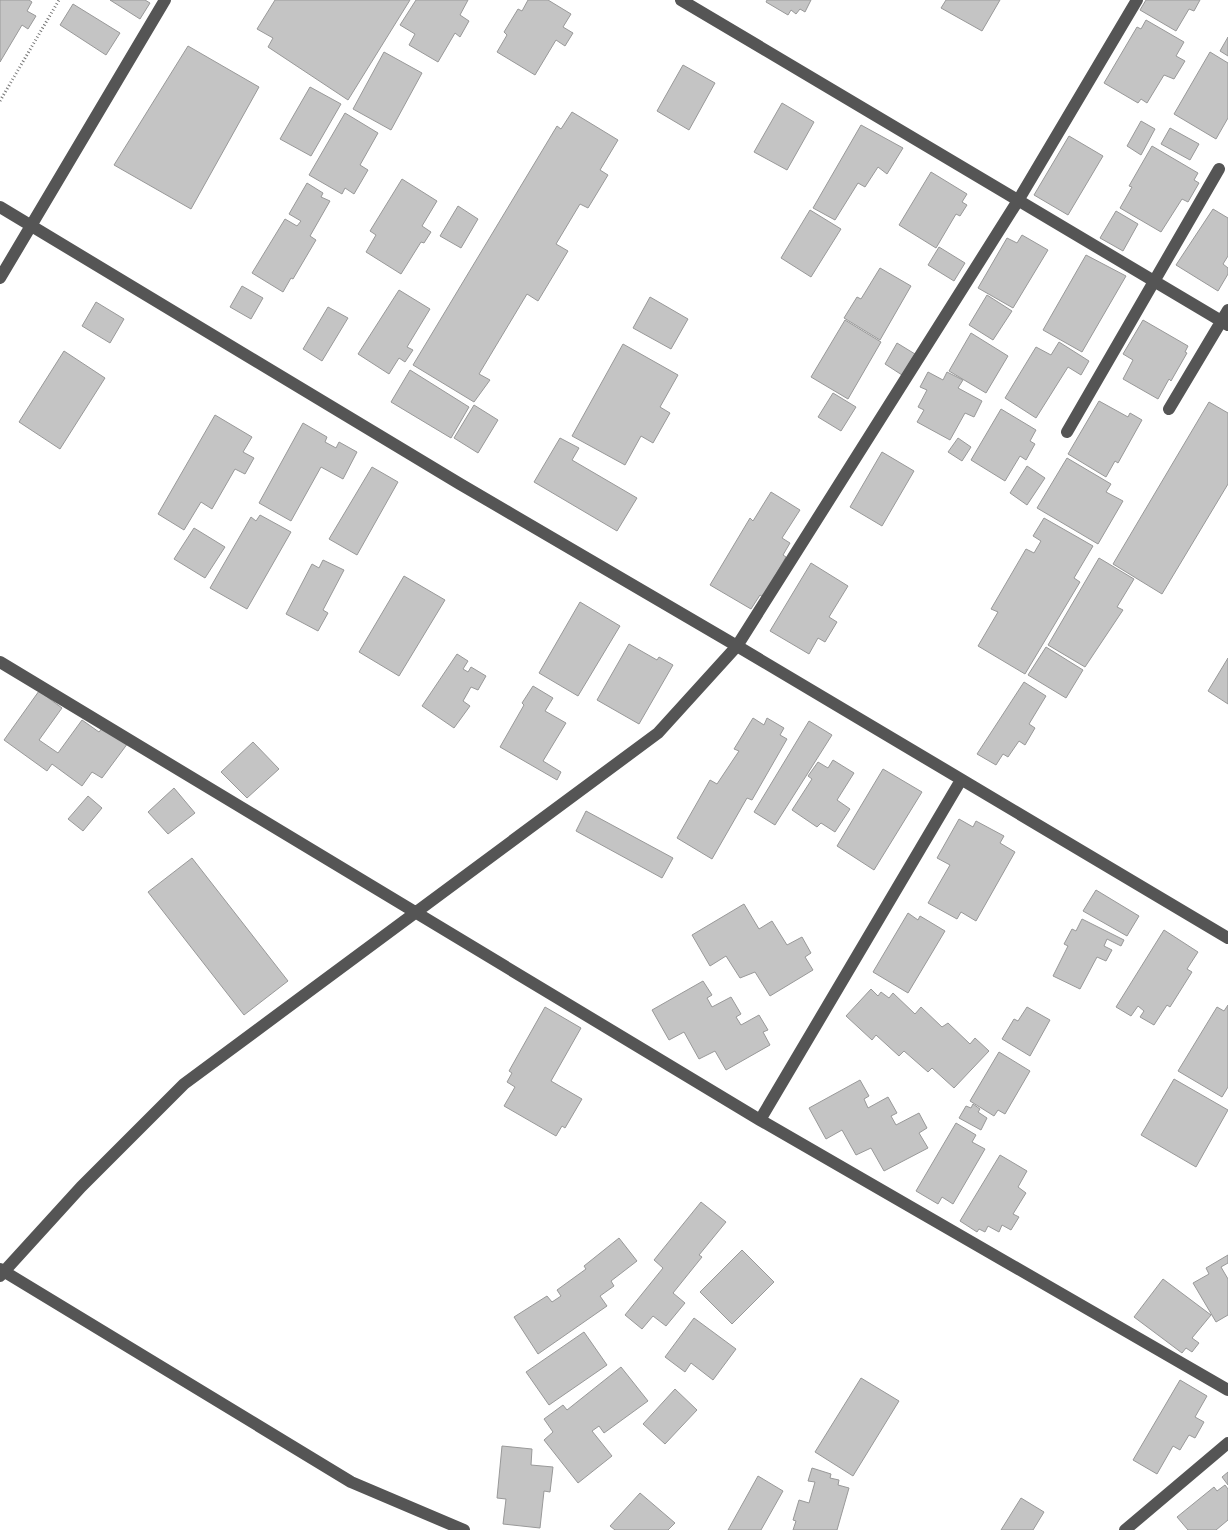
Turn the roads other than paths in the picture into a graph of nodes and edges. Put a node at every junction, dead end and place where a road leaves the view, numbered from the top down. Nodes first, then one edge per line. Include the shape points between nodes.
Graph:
1 (165, 0) edge
2 (681, 0) edge
3 (1137, 0) edge
4 (1219, 169) dead end
5 (1019, 199) junction
6 (0, 207) edge
7 (32, 226) junction
8 (0, 278) edge
9 (1154, 280) junction
10 (1226, 319) edge
11 (1169, 409) dead end
12 (1067, 432) dead end
13 (737, 646) junction
14 (0, 662) edge
15 (961, 780) junction
16 (415, 913) junction
17 (1228, 938) edge
18 (760, 1120) junction
19 (1, 1272) edge
20 (1228, 1390) edge
21 (1228, 1442) edge
22 (464, 1530) edge
23 (1125, 1530) edge

1 - 7 street
2 - 5 street
3 - 5 street
4 - 9 street
5 - 9 street
5 - 13 street
6 - 7 street
7 - 8 street
7 - 13 street via 442,474
9 - 10 street
9 - 12 street
10 - 11 street
13 - 15 street
13 - 16 street via 658,733
14 - 16 street
15 - 17 street
15 - 18 street
16 - 18 street
16 - 19 street via 184,1084
18 - 20 street
19 - 22 street via 351,1482
21 - 23 street

